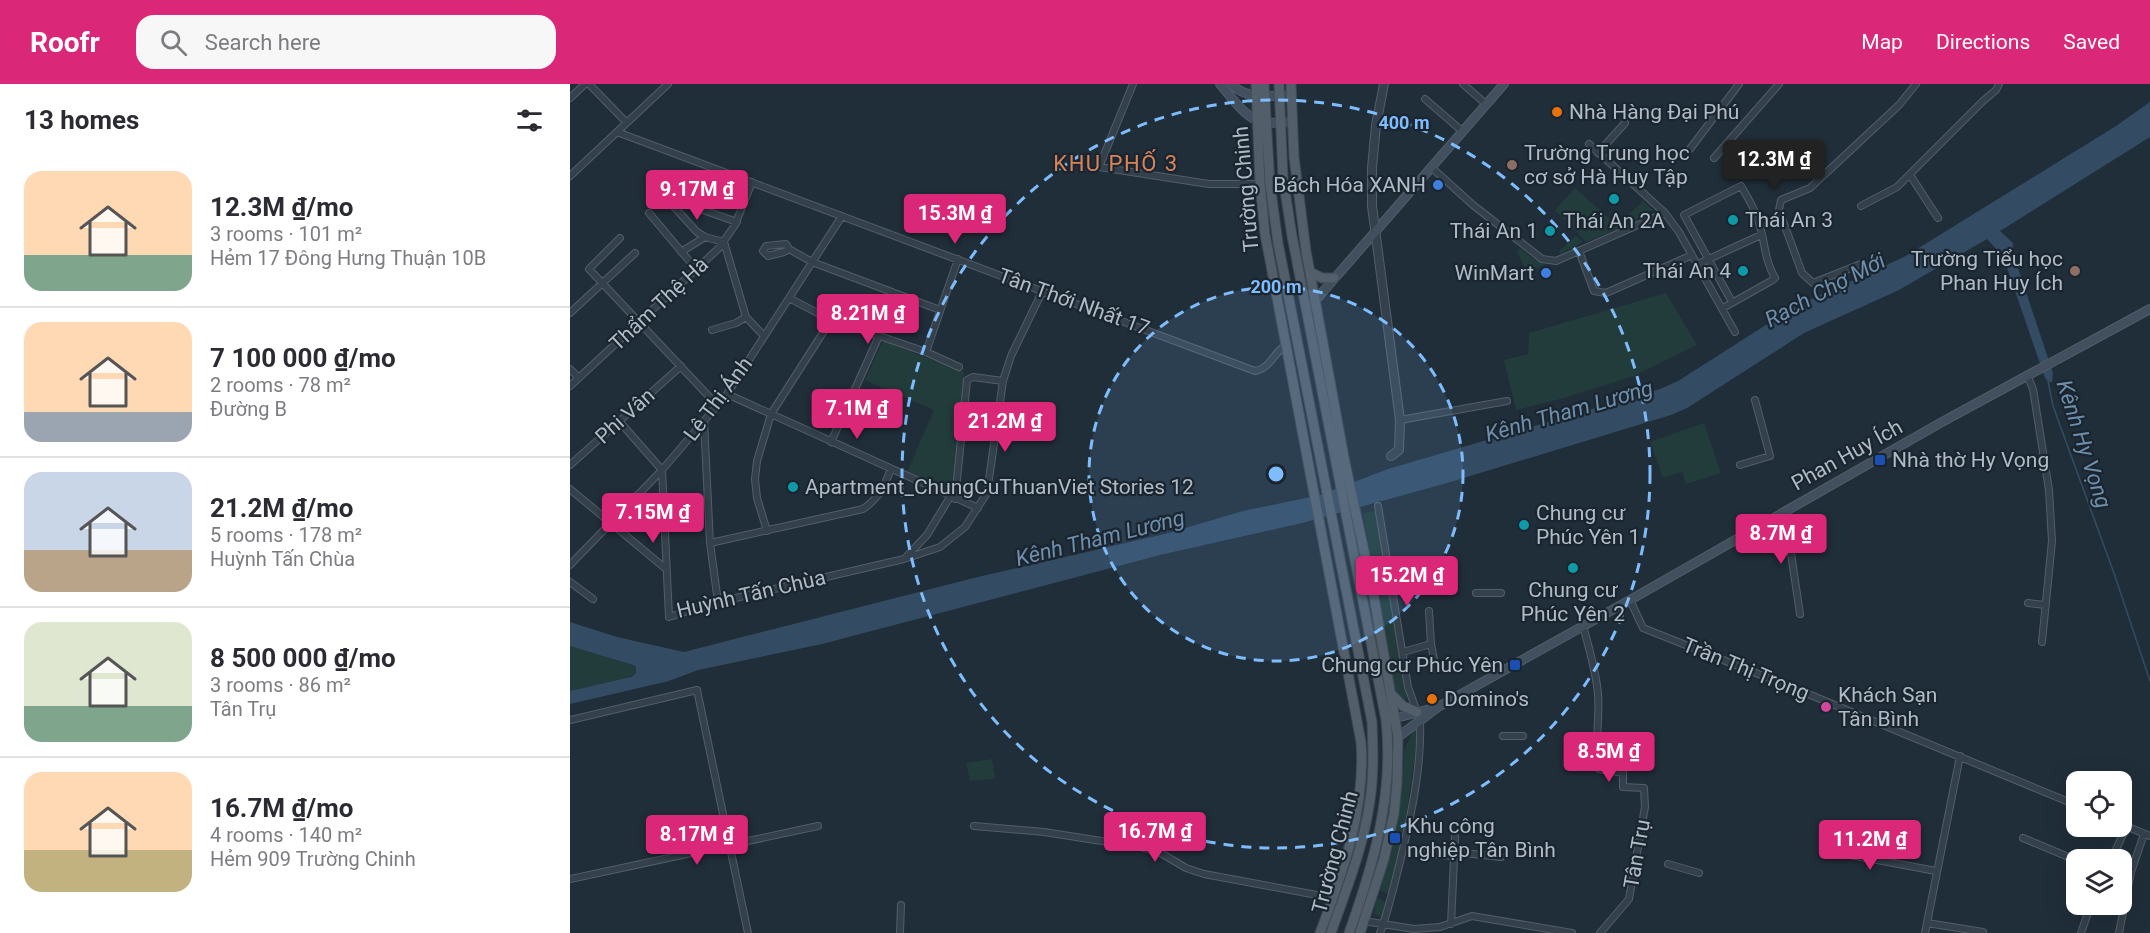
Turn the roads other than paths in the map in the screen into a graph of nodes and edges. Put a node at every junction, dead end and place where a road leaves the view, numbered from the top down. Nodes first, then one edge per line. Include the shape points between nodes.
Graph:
1 (586, 84) edge
2 (1133, 84) edge
3 (1220, 84) edge
4 (1232, 84) edge
5 (1256, 84) edge
6 (1264, 84) edge
7 (1279, 84) edge
8 (1291, 84) edge
9 (1384, 84) edge
10 (1463, 84) edge
11 (1504, 84) edge
12 (1739, 84) edge
13 (1779, 84) edge
14 (1916, 84) edge
15 (1999, 84) edge
16 (666, 85) edge
17 (1291, 95) junction
18 (1260, 96) junction
19 (1279, 96) junction
20 (570, 99) edge
21 (1425, 99) dead end
22 (1486, 104) junction
23 (626, 122) junction
24 (1261, 122) junction
25 (1280, 122) junction
26 (1292, 122) junction
27 (1625, 123) dead end
28 (1462, 131) junction
29 (617, 132) junction
30 (1588, 144) dead end
31 (1690, 149) dead end
32 (1598, 153) junction
33 (1714, 158) dead end
34 (1431, 167) junction
35 (1910, 175) junction
36 (570, 176) edge
37 (752, 182) junction
38 (1265, 184) junction
39 (1861, 206) dead end
40 (649, 213) dead end
41 (1665, 213) junction
42 (842, 216) junction
43 (1938, 218) dead end
44 (736, 222) junction
45 (1374, 233) junction
46 (1761, 235) junction
47 (705, 237) junction
48 (620, 238) dead end
49 (724, 242) junction
50 (789, 249) dead end
51 (1579, 251) junction
52 (681, 252) junction
53 (635, 253) dead end
54 (1692, 255) junction
55 (958, 259) junction
56 (1708, 259) junction
57 (812, 262) junction
58 (1698, 264) junction
59 (1861, 264) dead end
60 (696, 269) junction
61 (1310, 272) junction
62 (1334, 278) junction
63 (602, 284) junction
64 (1043, 290) junction
65 (789, 298) junction
66 (1316, 298) junction
67 (1732, 302) junction
68 (1723, 308) junction
69 (1307, 309) junction
70 (2150, 309) edge
71 (940, 310) junction
72 (570, 314) edge
73 (746, 317) junction
74 (831, 320) junction
75 (639, 323) junction
76 (712, 330) dead end
77 (1735, 332) dead end
78 (764, 336) junction
79 (879, 336) junction
80 (1286, 345) junction
81 (926, 352) junction
82 (681, 366) junction
83 (959, 367) dead end
84 (570, 369) edge
85 (2029, 374) junction
86 (579, 378) junction
87 (1003, 381) junction
88 (570, 386) edge
89 (727, 394) junction
90 (1755, 400) dead end
91 (1507, 401) dead end
92 (717, 405) junction
93 (771, 414) junction
94 (1400, 420) junction
95 (619, 421) junction
96 (704, 421) junction
97 (831, 442) junction
98 (1392, 456) dead end
99 (1340, 463) junction
100 (570, 465) edge
101 (1740, 465) dead end
102 (891, 469) junction
103 (662, 470) junction
104 (570, 489) edge
105 (953, 498) junction
106 (1378, 506) dead end
107 (978, 508) junction
108 (1782, 512) junction
109 (611, 524) junction
110 (767, 531) junction
111 (710, 543) junction
112 (904, 559) junction
113 (570, 565) edge
114 (666, 569) junction
115 (570, 582) edge
116 (1476, 592) dead end
117 (1501, 593) dead end
118 (1374, 597) junction
119 (593, 599) dead end
120 (1362, 599) junction
121 (1630, 600) junction
122 (1348, 601) junction
123 (718, 602) junction
124 (1337, 603) junction
125 (2028, 603) dead end
126 (2045, 605) junction
127 (1429, 611) dead end
128 (1800, 614) dead end
129 (1583, 626) junction
130 (2042, 642) dead end
131 (1431, 644) junction
132 (1403, 652) junction
133 (1436, 669) dead end
134 (1377, 677) junction
135 (1392, 696) junction
136 (1418, 716) junction
137 (1391, 719) junction
138 (570, 720) edge
139 (1372, 722) junction
140 (1359, 723) junction
141 (1503, 735) dead end
142 (1523, 736) dead end
143 (1393, 738) junction
144 (1373, 741) junction
145 (1361, 742) junction
146 (1960, 756) junction
147 (2066, 801) edge
148 (818, 826) dead end
149 (974, 826) dead end
150 (2132, 828) edge
151 (2147, 835) edge
152 (1455, 837) dead end
153 (1848, 837) dead end
154 (2023, 838) dead end
155 (730, 846) junction
156 (1425, 854) dead end
157 (1454, 854) junction
158 (2066, 856) edge
159 (1501, 857) dead end
160 (1668, 864) dead end
161 (1936, 871) junction
162 (1699, 873) dead end
163 (570, 879) edge
164 (1333, 898) junction
165 (901, 905) dead end
166 (2087, 915) edge
167 (1364, 921) junction
168 (1927, 923) junction
169 (1383, 924) junction
170 (1451, 924) junction
171 (1983, 932) edge
172 (748, 933) edge
173 (900, 933) edge
174 (1320, 933) edge
175 (1331, 933) edge
176 (1349, 933) edge
177 (1360, 933) edge
178 (1380, 933) edge
179 (1572, 933) edge
180 (1600, 933) edge
181 (1925, 933) edge
182 (2081, 933) edge
183 (2119, 933) edge

1 - 20 street
1 - 23 street
2 - 38 street via 1099,167 1209,184
3 - 24 main road via 1242,109
4 - 18 main road via 1243,93
5 - 18 main road, Trường Chinh
6 - 18 main road, Trường Chinh
7 - 19 main road, Trường Chinh
8 - 17 main road
9 - 45 street via 1372,168
10 - 22 street
11 - 22 main road
12 - 31 street
13 - 33 street
14 - 59 street via 1899,105 1810,188 1781,200 1779,205 1802,273 1813,283
15 - 35 street
16 - 23 street
17 - 19 main road
17 - 26 main road
18 - 19 main road
18 - 24 main road, Trường Chinh
19 - 25 main road, Trường Chinh
21 - 28 street
22 - 28 main road
23 - 29 street
24 - 25 main road
24 - 38 main road, Trường Chinh
25 - 26 main road
25 - 69 main road, Trường Chinh via 1283,178
26 - 61 main road
27 - 32 street
28 - 34 main road
29 - 36 street
29 - 37 street, Tân Thới Nhất 17
30 - 32 street
32 - 41 street
34 - 45 main road
34 - 51 street via 1473,206 1542,258 1556,261
35 - 39 street via 1897,187
35 - 43 street
37 - 42 street, Tân Thới Nhất 17
37 - 44 street, Thẩm Thệ Hà
38 - 80 main road, Trường Chinh via 1266,234
38 - 122 main road, Trường Chinh
40 - 52 street
41 - 51 street
41 - 54 street
42 - 55 street, Tân Thới Nhất 17
42 - 57 street, Lê Thị Ánh
44 - 47 street via 665,197
44 - 49 street, Thẩm Thệ Hà
45 - 62 main road
45 - 94 street
46 - 56 street
46 - 56 street via 1751,202 1741,186 1684,215
46 - 67 street via 1776,278
47 - 49 street
47 - 52 street
48 - 63 street via 589,269
49 - 60 street, Thẩm Thệ Hà
49 - 73 street
50 - 57 street
51 - 54 street via 1594,291 1606,293
52 - 60 street
53 - 63 street
54 - 58 street
55 - 64 street, Tân Thới Nhất 17
55 - 71 street
56 - 58 street
56 - 67 street
57 - 65 street, Lê Thị Ánh
57 - 71 street
58 - 68 street
60 - 75 street, Thẩm Thệ Hà
61 - 62 main road
61 - 66 main road
62 - 66 main road
63 - 72 street
63 - 75 street
64 - 80 street, Tân Thới Nhất 17 via 1255,371 1268,365
64 - 87 street, Huỳnh Tấn Chùa
65 - 74 street
65 - 78 street, Lê Thị Ánh
66 - 69 main road
66 - 99 main road
67 - 68 street
68 - 77 street
69 - 99 main road, Trường Chinh
70 - 85 main road, Phan Huy Ích
71 - 81 street
73 - 76 street
73 - 78 street
74 - 79 street
74 - 93 street
75 - 82 street
75 - 86 street, Thẩm Thệ Hà
78 - 89 street, Lê Thị Ánh
79 - 81 street
79 - 97 street
80 - 124 main road, Trường Chinh
81 - 83 street
82 - 92 street
82 - 95 street, Phi Vân
84 - 86 street
85 - 108 main road, Phan Huy Ích
85 - 126 street via 2049,490 2052,541
86 - 88 street, Thẩm Thệ Hà
87 - 105 street via 973,377 967,380
87 - 107 street, Huỳnh Tấn Chùa via 987,493
89 - 92 street, Lê Thị Ánh
89 - 93 street
90 - 101 street via 1770,456
91 - 94 street
92 - 96 street, Lê Thị Ánh
93 - 97 street
93 - 110 street via 755,479
94 - 98 street via 1399,450
95 - 100 street, Phi Vân
95 - 103 street
96 - 103 street, Lê Thị Ánh
96 - 111 street
97 - 102 street
99 - 118 main road, Trường Chinh
99 - 120 main road, Trường Chinh
102 - 105 street
102 - 110 street via 881,494 863,509
103 - 109 street, Lê Thị Ánh
103 - 114 street, Huỳnh Tấn Chùa
104 - 109 street
105 - 107 street
105 - 112 street
106 - 132 street
107 - 112 street, Huỳnh Tấn Chùa via 965,527 940,547
108 - 121 main road, Phan Huy Ích
108 - 128 street
109 - 113 street, Lê Thị Ánh
109 - 114 street
110 - 111 street
111 - 123 street
112 - 123 street, Huỳnh Tấn Chùa
114 - 123 street, Huỳnh Tấn Chùa via 669,617
115 - 119 street
116 - 117 street
118 - 120 main road
118 - 135 main road, Trường Chinh
120 - 134 main road, Trường Chinh
121 - 129 main road, Phan Huy Ích
121 - 146 street, Trần Thị Trọng via 1643,628
122 - 124 main road
122 - 139 main road, Trường Chinh
124 - 140 main road, Trường Chinh
125 - 126 street
126 - 130 street
127 - 131 street
129 - 136 main road, Phan Huy Ích
129 - 180 street, Tân Trụ via 1598,695 1599,769 1623,773 1623,787 1644,788 1645,807 1629,899
131 - 132 street
131 - 133 street
132 - 136 street via 1408,687
134 - 135 main road
134 - 137 main road, Trường Chinh
135 - 136 main road
135 - 137 main road, Trường Chinh
136 - 137 main road
136 - 143 main road
136 - 169 street via 1421,737 1406,837
137 - 139 main road
137 - 143 main road, Trường Chinh
138 - 155 street via 697,690
139 - 140 main road
139 - 144 main road, Trường Chinh
140 - 145 main road, Trường Chinh
141 - 142 street
143 - 144 main road
143 - 167 main road, Trường Chinh via 1397,783 1394,814
143 - 176 main road, Trường Chinh via 1383,817
144 - 145 main road
144 - 175 main road, Trường Chinh via 1368,815
145 - 164 main road, Trường Chinh via 1359,808
146 - 147 street, Trần Thị Trọng
146 - 161 street
148 - 155 street
149 - 164 street via 1140,847 1204,874
150 - 151 street
151 - 183 street via 2131,872
152 - 157 street
153 - 161 street via 1845,854
154 - 158 street
155 - 163 street
155 - 172 street
156 - 157 street
157 - 159 street
157 - 170 street
160 - 162 street
161 - 168 street
164 - 174 main road, Trường Chinh
165 - 173 street
166 - 182 street
167 - 169 street
167 - 177 main road, Trường Chinh
168 - 171 street
168 - 181 street
169 - 170 street via 1414,929
169 - 178 street
170 - 179 street via 1472,916

